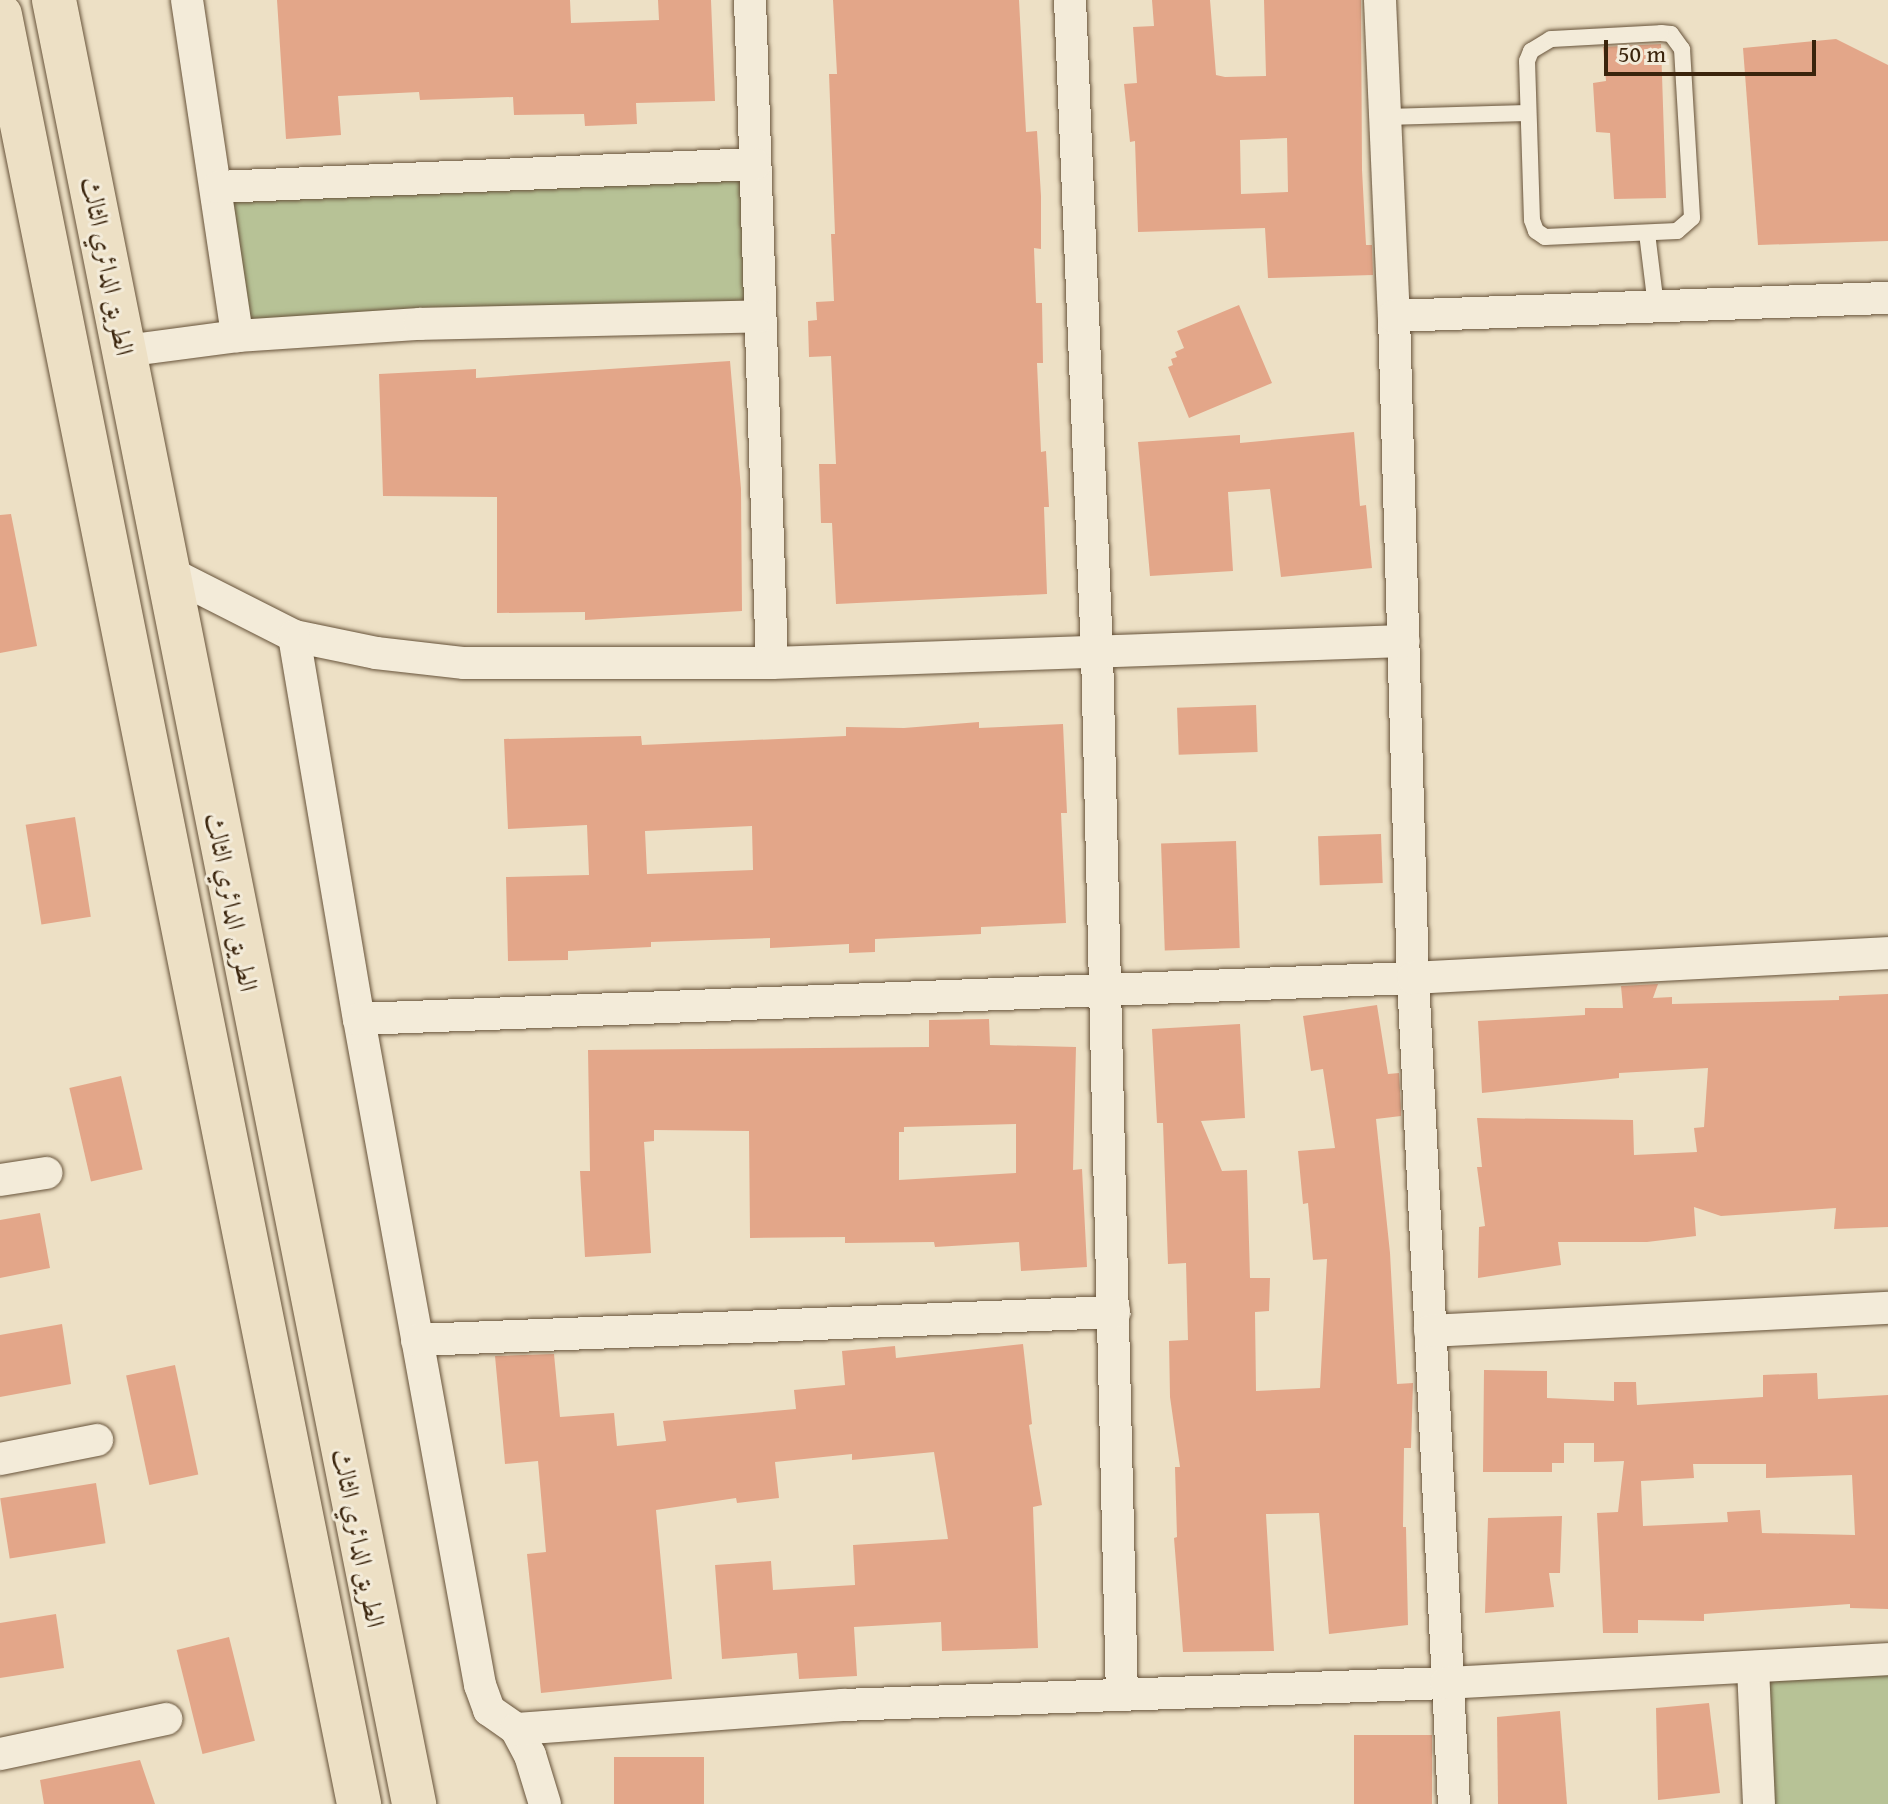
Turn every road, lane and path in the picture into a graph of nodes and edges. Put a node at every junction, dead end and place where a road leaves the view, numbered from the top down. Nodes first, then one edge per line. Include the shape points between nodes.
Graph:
1 (54, 0) edge
2 (187, 0) edge
3 (750, 0) edge
4 (1070, 0) edge
5 (1380, 0) edge
6 (0, 15) edge
7 (1528, 113) junction
8 (1385, 117) junction
9 (755, 164) junction
10 (218, 187) junction
11 (1647, 233) junction
12 (1888, 298) edge
13 (1656, 306) junction
14 (760, 316) junction
15 (1394, 316) junction
16 (237, 336) junction
17 (125, 351) junction
18 (170, 573) junction
19 (294, 636) junction
20 (1404, 641) junction
21 (1097, 652) junction
22 (772, 663) junction
23 (1888, 953) edge
24 (1413, 978) junction
25 (1107, 987) junction
26 (359, 1019) junction
27 (46, 1173) dead end
28 (0, 1180) edge
29 (1888, 1308) edge
30 (1114, 1312) junction
31 (1430, 1331) junction
32 (417, 1340) junction
33 (97, 1440) dead end
34 (0, 1459) edge
35 (1888, 1659) edge
36 (1753, 1667) junction
37 (1446, 1683) junction
38 (1122, 1695) junction
39 (166, 1719) dead end
40 (516, 1729) junction
41 (0, 1754) edge
42 (359, 1804) edge
43 (414, 1804) edge
44 (545, 1804) edge
45 (1454, 1804) edge
46 (1759, 1804) edge

1 - 17 highway, الطريق الدائري الثالث
2 - 10 street
3 - 9 street
4 - 21 street
5 - 8 street
6 - 42 highway, الطريق الدائري الثالث
7 - 8 lane
7 - 11 lane via 1536,231 1554,239
7 - 11 lane via 1527,61 1539,43 1661,33 1679,41 1694,210 1677,231
8 - 15 street
9 - 10 street
9 - 14 street
10 - 16 street
11 - 13 lane
12 - 13 street
13 - 15 street
14 - 16 street via 420,324
14 - 22 street
15 - 20 street
16 - 17 street
17 - 18 highway, الطريق الدائري الثالث
18 - 19 street
18 - 43 highway, الطريق الدائري الثالث
19 - 22 street via 464,663
19 - 26 street
20 - 21 street
20 - 24 street
21 - 22 street
21 - 25 street
23 - 24 street
24 - 25 street
24 - 31 street
25 - 26 street
25 - 30 street
26 - 32 street
27 - 28 street
29 - 31 street
30 - 32 street
30 - 38 street
31 - 37 street
32 - 40 street via 480,1685 489,1710
33 - 34 street
35 - 36 street
36 - 37 street
36 - 46 street
37 - 38 street
37 - 45 street
38 - 40 street via 843,1705
39 - 41 street
40 - 44 street

